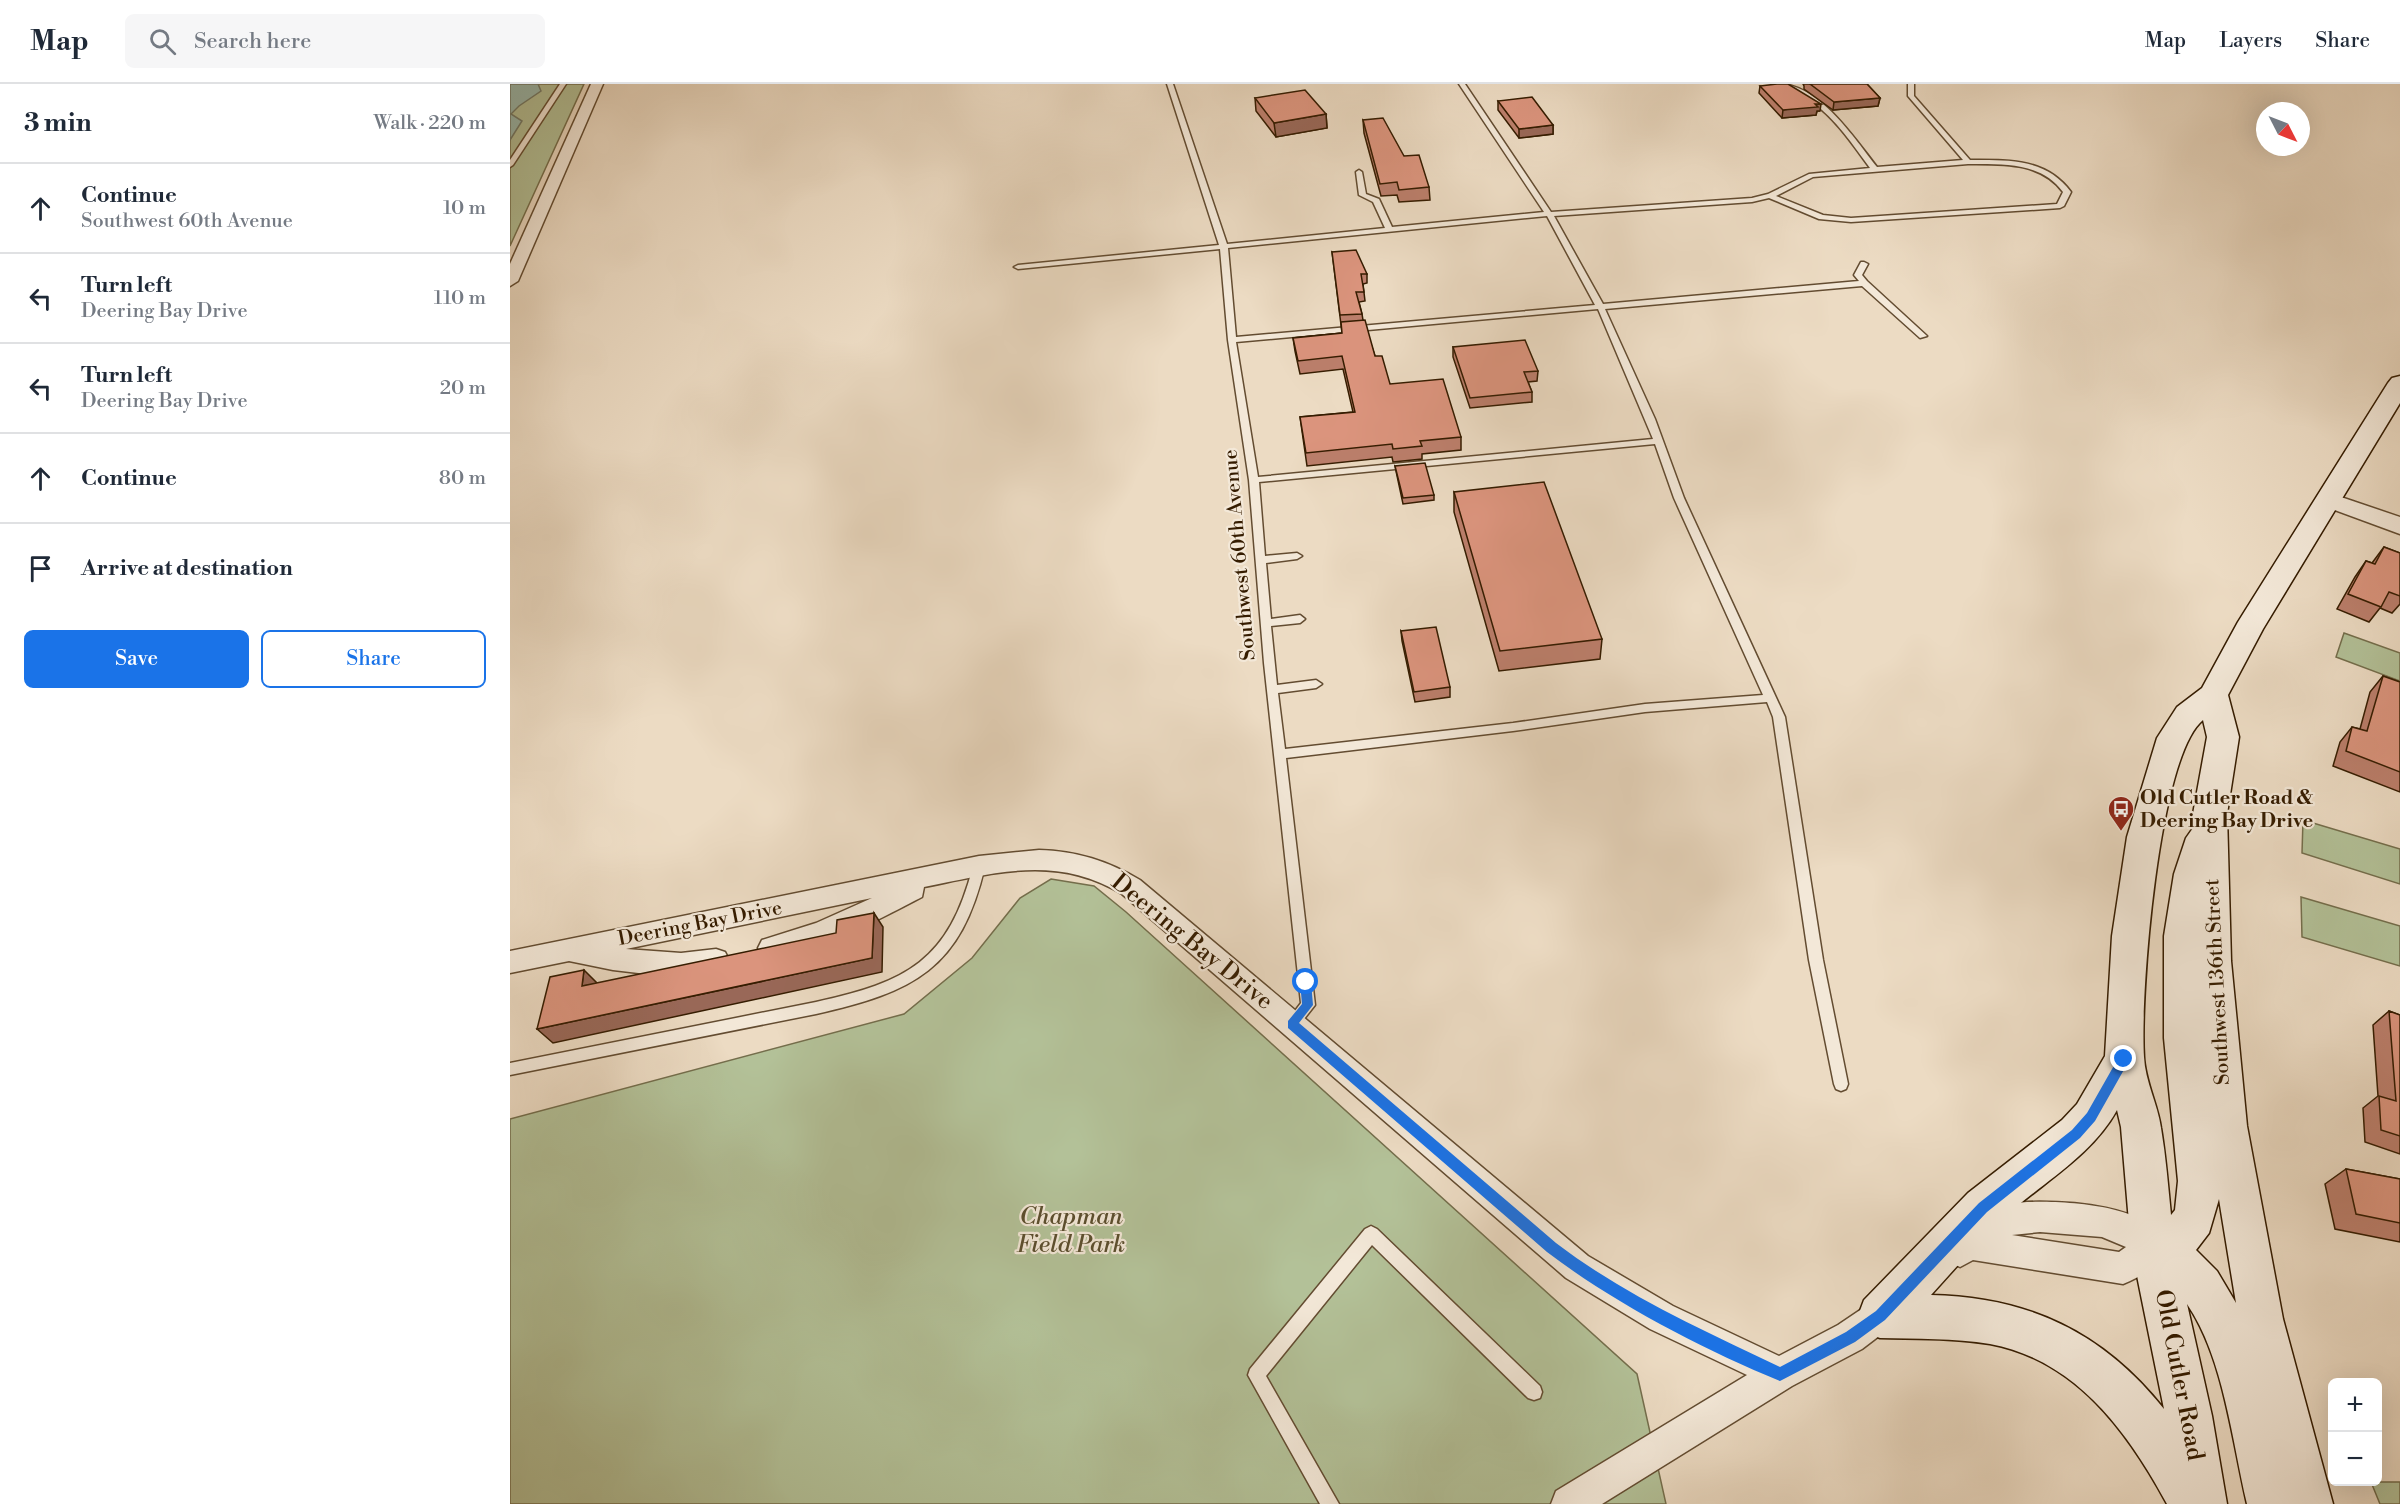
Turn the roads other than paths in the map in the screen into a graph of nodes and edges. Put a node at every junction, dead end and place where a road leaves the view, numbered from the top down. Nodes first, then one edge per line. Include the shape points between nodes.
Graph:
1 (563, 84) edge
2 (597, 84) edge
3 (1170, 84) edge
4 (1462, 84) edge
5 (1782, 84) edge
6 (1911, 84) edge
7 (1968, 162) junction
8 (510, 165) edge
9 (1874, 168) junction
10 (1359, 172) dead end
11 (1770, 196) junction
12 (1549, 214) junction
13 (1390, 230) junction
14 (1224, 247) junction
15 (1864, 264) dead end
16 (1018, 267) dead end
17 (510, 281) edge
18 (1864, 283) junction
19 (1601, 308) junction
20 (1923, 336) dead end
21 (1232, 340) junction
22 (2400, 383) edge
23 (1658, 441) junction
24 (1254, 480) junction
25 (2329, 500) junction
26 (2400, 526) edge
27 (1297, 555) dead end
28 (1260, 560) junction
29 (1300, 619) dead end
30 (1265, 622) junction
31 (1316, 684) dead end
32 (1272, 690) junction
33 (2213, 695) junction
34 (1771, 698) junction
35 (1279, 754) junction
36 (2210, 814) junction
37 (979, 866) junction
38 (942, 875) junction
39 (564, 951) junction
40 (510, 962) edge
41 (1292, 1024) junction
42 (2124, 1059) junction
43 (510, 1069) edge
44 (1841, 1084) dead end
45 (1968, 1244) junction
46 (2153, 1246) junction
47 (1881, 1316) junction
48 (1780, 1374) junction
49 (1534, 1392) dead end
50 (1330, 1504) edge
51 (1569, 1504) edge
52 (2194, 1504) edge
53 (2203, 1504) edge
54 (2271, 1504) edge
55 (2309, 1504) edge

1 - 8 lane
2 - 17 street
3 - 14 lane, Southwest 60th Avenue
4 - 12 lane
5 - 9 lane via 1824,105
6 - 7 lane via 1911,96
7 - 9 lane
7 - 11 lane via 2028,166 2047,172 2067,192 2060,206 1851,220 1822,217
9 - 11 lane via 1811,174
10 - 13 lane via 1363,195 1376,201
11 - 12 lane
12 - 13 lane
12 - 19 lane
13 - 14 lane
14 - 16 lane
14 - 21 lane, Southwest 60th Avenue
15 - 18 lane via 1858,274
18 - 19 lane
18 - 20 lane
19 - 21 lane
19 - 23 lane
21 - 24 lane, Southwest 60th Avenue
22 - 25 main road
23 - 24 lane
23 - 34 lane via 1679,498
24 - 28 lane, Southwest 60th Avenue
25 - 26 street
25 - 33 main road via 2248,629
27 - 28 lane
28 - 30 lane, Southwest 60th Avenue
29 - 30 lane
30 - 32 lane, Southwest 60th Avenue
31 - 32 lane
32 - 35 lane, Southwest 60th Avenue
33 - 36 main road, Southwest 136th Street via 2223,737
33 - 42 main road via 2188,715 2173,738 2144,837 2130,936
34 - 35 lane via 1645,708
34 - 44 lane via 1779,717 1816,960
35 - 41 lane, Southwest 60th Avenue via 1308,1005
36 - 46 main road via 2189,886 2181,954 2184,1051 2199,1189 2196,1212 2179,1238
36 - 55 main road, Southwest 136th Street via 2219,1052 2236,1183 2261,1319
37 - 38 street, Deering Bay Drive
37 - 41 street, Deering Bay Drive via 1053,859 1107,872 1142,896
37 - 43 lane via 966,913 945,947 909,978 881,991
38 - 39 street, Deering Bay Drive
38 - 39 street, Deering Bay Drive via 799,942 693,965 658,965
39 - 40 street, Deering Bay Drive
41 - 48 street, Deering Bay Drive via 1574,1265 1650,1311
42 - 46 main road via 2141,1127
42 - 47 main road via 2091,1117 2076,1134 1983,1208
45 - 46 street via 2123,1268
45 - 46 street via 2013,1218 2054,1216 2118,1227
45 - 47 street
46 - 53 main road, Old Cutler Road
46 - 54 main road via 2192,1276 2216,1312 2233,1355
47 - 48 street
47 - 52 main road via 1991,1322 2025,1331 2069,1352 2103,1376 2136,1411
48 - 51 street
49 - 50 lane via 1371,1234 1256,1375

